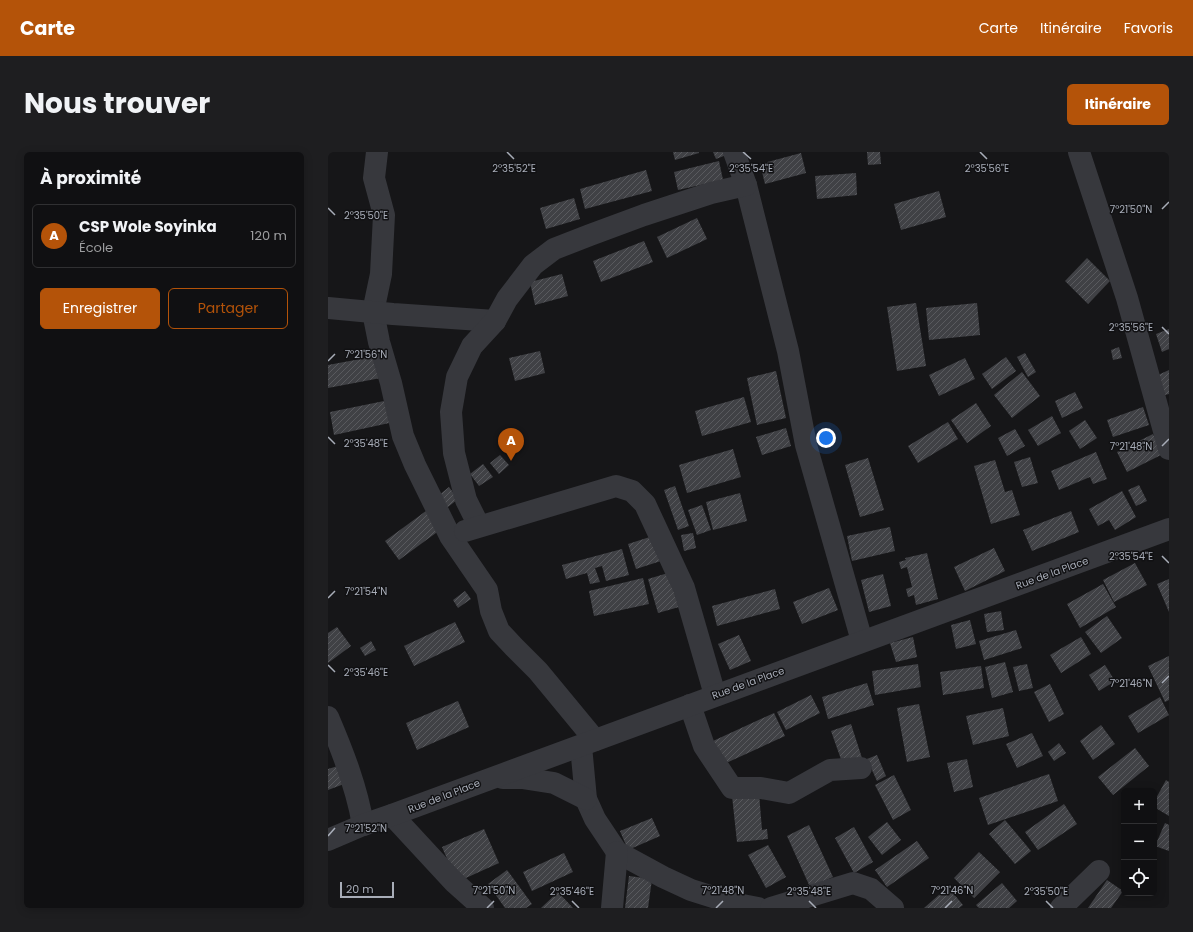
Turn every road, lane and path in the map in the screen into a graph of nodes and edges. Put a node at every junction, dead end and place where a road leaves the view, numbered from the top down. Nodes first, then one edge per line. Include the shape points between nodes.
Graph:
1 (377, 152) edge
2 (734, 152) edge
3 (1079, 152) edge
4 (746, 185) junction
5 (328, 308) edge
6 (373, 312) junction
7 (495, 321) junction
8 (1169, 449) edge
9 (479, 526) junction
10 (1169, 529) edge
11 (450, 536) junction
12 (862, 641) junction
13 (715, 695) junction
14 (690, 705) junction
15 (328, 717) edge
16 (588, 743) junction
17 (328, 746) edge
18 (345, 762) junction
19 (862, 768) dead end
20 (492, 778) junction
21 (586, 799) junction
22 (392, 815) junction
23 (363, 825) junction
24 (328, 840) edge
25 (617, 852) junction
26 (1099, 870) dead end
27 (483, 908) edge
28 (612, 908) edge
29 (758, 908) edge
30 (771, 908) edge
31 (893, 908) edge
32 (1061, 908) edge

1 - 6 street via 374,178 384,215 381,274
2 - 4 street
3 - 8 street via 1127,298
4 - 7 street via 711,193 651,213 554,249 533,265 507,298
4 - 12 street via 788,352 806,445
5 - 6 street
6 - 7 street
6 - 11 street via 403,436
7 - 9 street via 472,346 457,377 451,412 454,453 466,500
9 - 11 street
9 - 13 street via 616,486 632,491 645,504 684,588
10 - 12 street, Rue de la Place
11 - 16 street via 487,590 491,611 499,630 538,671
12 - 13 street, Rue de la Place
13 - 14 street, Rue de la Place
14 - 16 street, Rue de la Place
14 - 19 street via 704,746 732,788 762,788 789,793 830,770
15 - 18 street
16 - 20 street, Rue de la Place
16 - 21 street
17 - 18 street
18 - 23 street via 360,803
20 - 21 street via 522,778 554,783
20 - 22 street, Rue de la Place
21 - 25 street via 595,819
22 - 23 street, Rue de la Place
22 - 27 street via 454,882
23 - 24 street, Rue de la Place
25 - 28 street
25 - 29 street via 691,890
26 - 32 street
30 - 31 street via 853,883 871,889

